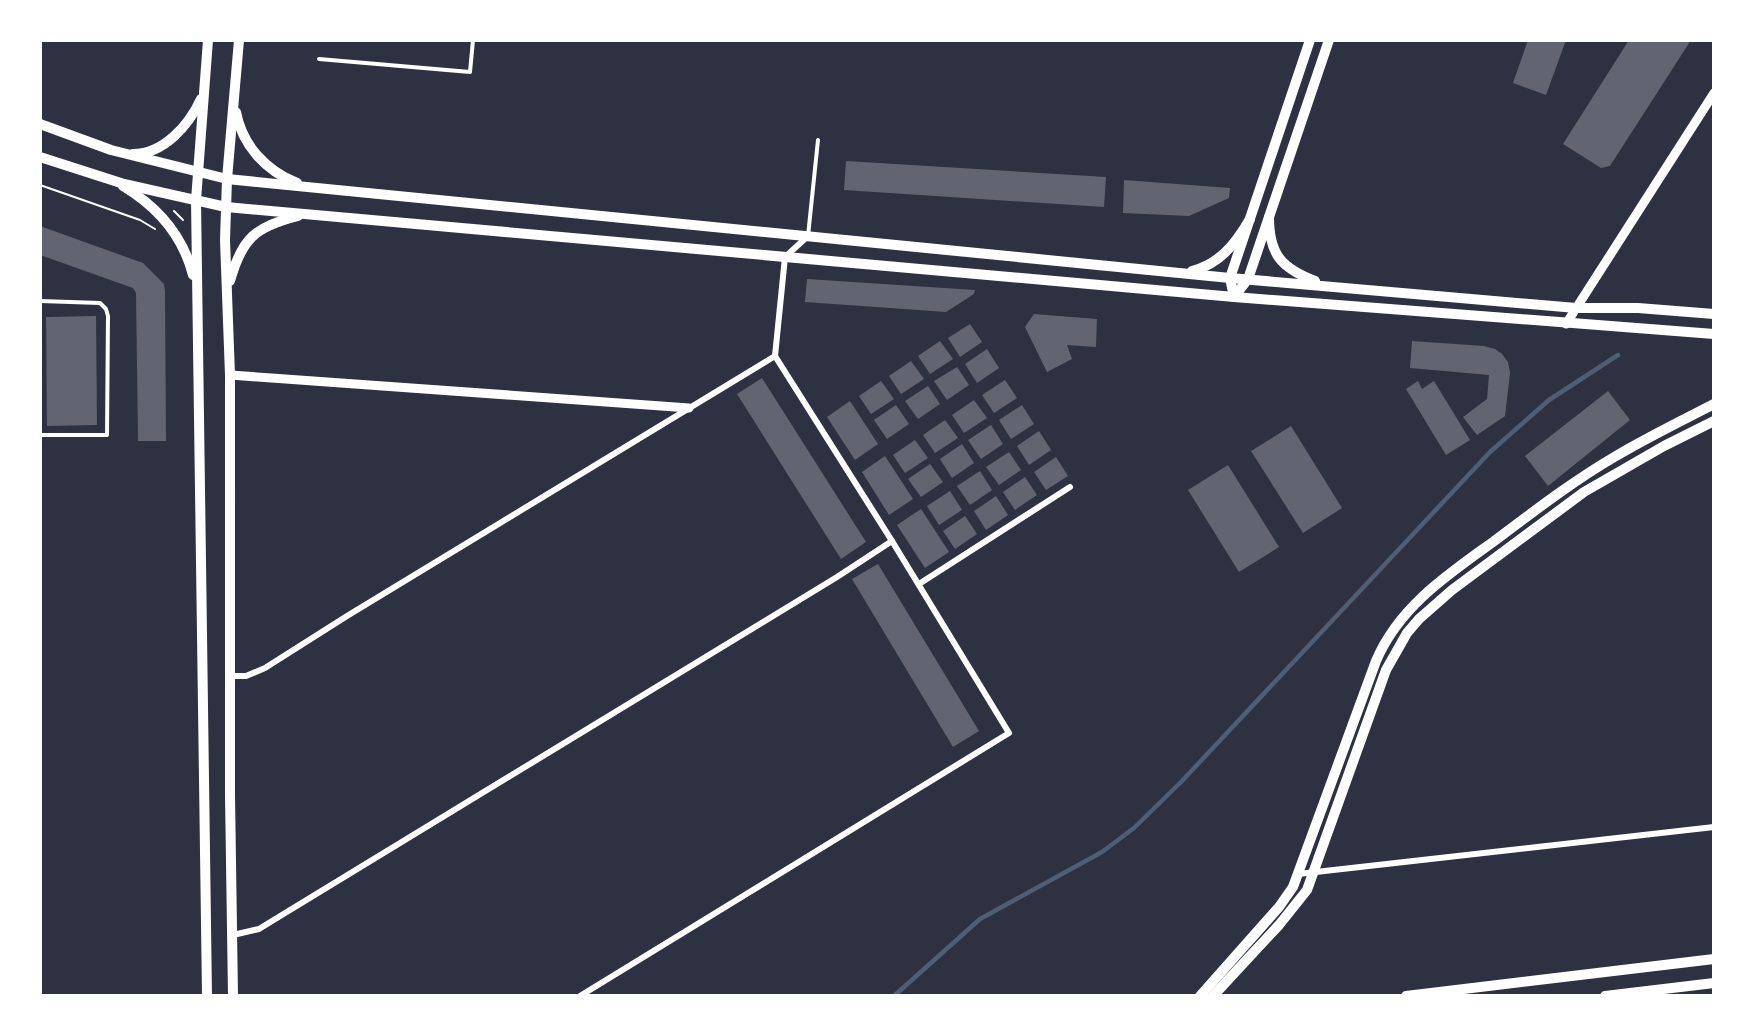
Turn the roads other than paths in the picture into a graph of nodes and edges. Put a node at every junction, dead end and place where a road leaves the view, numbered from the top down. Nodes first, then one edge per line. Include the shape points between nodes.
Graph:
1 (208, 40) edge
2 (239, 40) edge
3 (473, 40) edge
4 (1310, 40) edge
5 (1329, 40) edge
6 (319, 59) dead end
7 (204, 93) junction
8 (1713, 93) edge
9 (234, 101) junction
10 (40, 124) edge
11 (818, 140) dead end
12 (125, 154) junction
13 (40, 158) edge
14 (197, 173) junction
15 (227, 179) junction
16 (116, 181) junction
17 (309, 187) junction
18 (196, 200) junction
19 (226, 207) junction
20 (316, 215) junction
21 (1269, 217) junction
22 (1250, 219) junction
23 (808, 236) junction
24 (785, 257) junction
25 (1185, 273) junction
26 (1230, 278) junction
27 (1248, 279) junction
28 (1326, 286) junction
29 (197, 290) junction
30 (228, 290) junction
31 (1234, 297) junction
32 (40, 301) edge
33 (1576, 308) junction
34 (1708, 314) edge
35 (1566, 324) junction
36 (1713, 334) edge
37 (776, 356) junction
38 (230, 375) junction
39 (1713, 404) edge
40 (689, 408) junction
41 (1713, 421) edge
42 (40, 435) edge
43 (1070, 488) dead end
44 (892, 541) junction
45 (919, 584) junction
46 (231, 676) junction
47 (1713, 827) edge
48 (1314, 872) junction
49 (1298, 874) junction
50 (233, 935) junction
51 (1713, 959) edge
52 (1713, 983) edge
53 (207, 996) edge
54 (233, 996) edge
55 (580, 996) edge
56 (1200, 996) edge
57 (1213, 996) edge
58 (1406, 996) edge
59 (1605, 996) edge

1 - 7 main road
2 - 9 main road
3 - 6 lane via 470,72
4 - 22 main road
5 - 21 main road
7 - 12 main road via 186,124 166,142 149,152
7 - 14 main road
8 - 33 street
9 - 15 main road
9 - 17 main road via 237,119 257,156 276,172
10 - 12 main road
11 - 23 lane
12 - 14 main road
13 - 16 main road
14 - 15 main road
14 - 18 main road
15 - 17 main road
15 - 19 main road
16 - 18 main road
16 - 29 main road via 177,234
17 - 23 main road
18 - 19 main road
18 - 29 main road
19 - 20 main road
19 - 30 main road
20 - 24 main road
20 - 30 main road via 286,219 251,236 240,253
21 - 27 main road
21 - 28 main road via 1269,233 1277,256 1291,270
22 - 25 main road via 1217,261
22 - 26 main road
23 - 24 street
23 - 25 main road
24 - 31 main road
24 - 37 street
25 - 26 main road
26 - 27 main road
26 - 31 main road
27 - 28 main road
27 - 31 main road
28 - 33 main road
29 - 53 main road
30 - 38 main road
31 - 35 main road
32 - 42 lane via 100,303 108,316 107,435
33 - 34 main road
33 - 35 street
35 - 36 main road
37 - 40 street
37 - 44 street
38 - 40 street
38 - 46 main road
39 - 49 main road via 1583,476 1430,588 1400,620 1376,661
40 - 46 street via 265,668 246,676
41 - 48 main road via 1584,492 1452,590 1407,633 1386,670
43 - 45 street
44 - 45 street
44 - 50 street via 266,925
45 - 55 street via 1009,733
46 - 50 main road
47 - 48 street
48 - 49 street
48 - 57 main road via 1296,906
49 - 56 main road via 1280,907
50 - 54 main road
51 - 58 main road
52 - 59 main road

